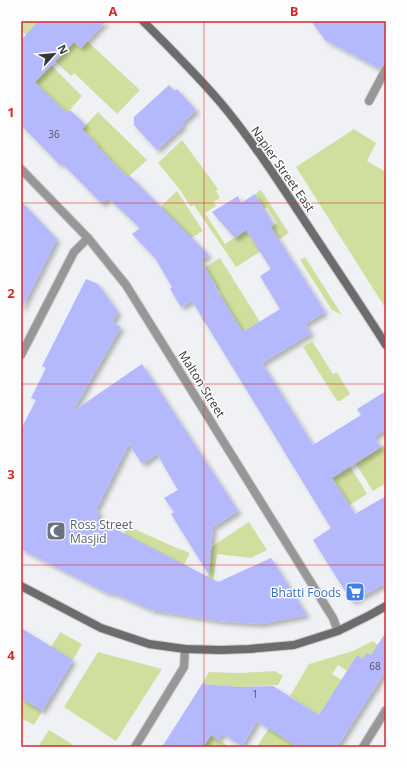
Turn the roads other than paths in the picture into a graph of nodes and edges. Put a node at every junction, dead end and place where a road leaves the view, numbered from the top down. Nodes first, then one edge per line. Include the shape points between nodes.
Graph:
1 (143, 21) edge
2 (386, 69) edge
3 (369, 101) dead end
4 (21, 169) edge
5 (88, 238) junction
6 (386, 345) edge
7 (21, 355) edge
8 (21, 586) edge
9 (386, 606) edge
10 (338, 631) junction
11 (185, 649) junction
12 (386, 710) edge
13 (135, 747) edge
14 (363, 747) edge

1 - 6 street, Napier Street East via 201,80 248,138
2 - 3 street
4 - 5 street, Malton Street
5 - 7 street via 74,252
5 - 10 street, Malton Street via 121,278 146,317 333,618
8 - 11 street via 101,628 149,644
9 - 10 street
10 - 11 street via 294,645 249,649
11 - 13 street via 184,668
12 - 14 street

